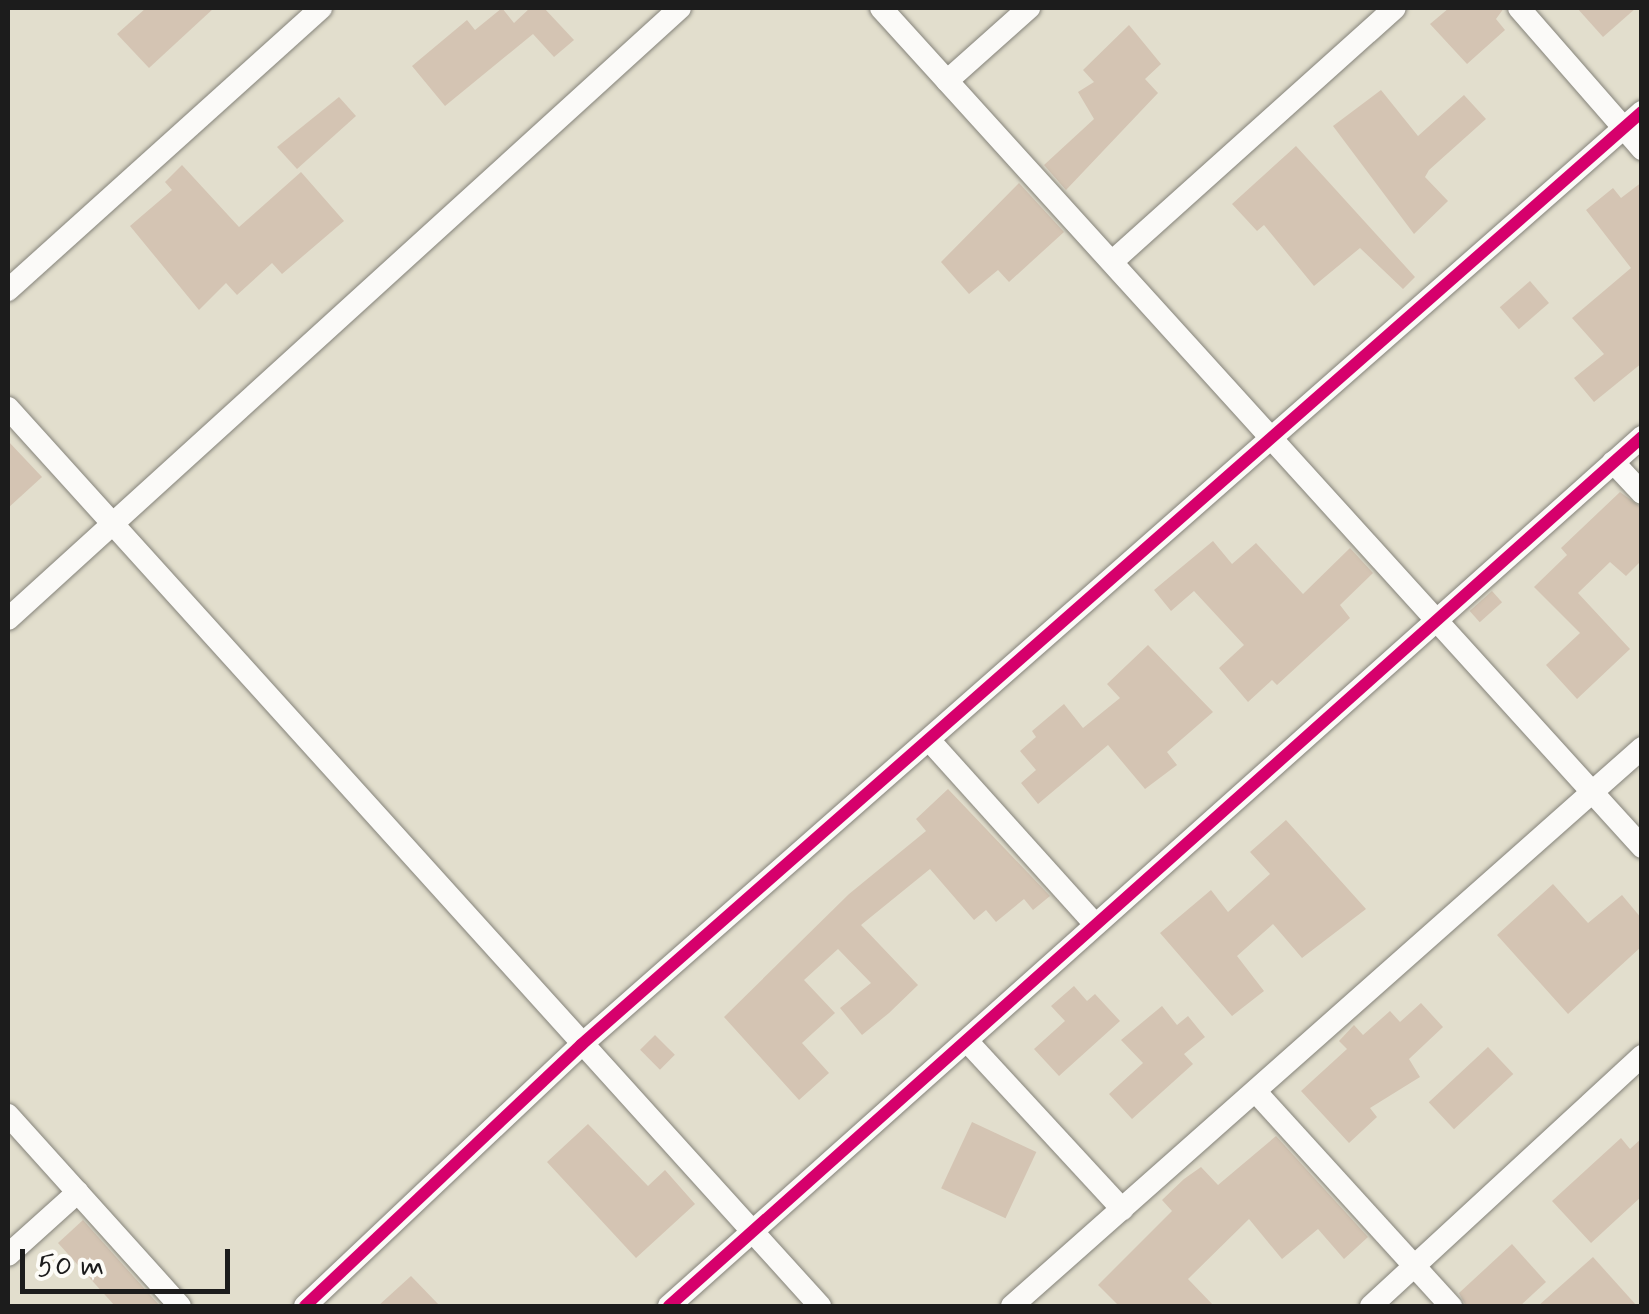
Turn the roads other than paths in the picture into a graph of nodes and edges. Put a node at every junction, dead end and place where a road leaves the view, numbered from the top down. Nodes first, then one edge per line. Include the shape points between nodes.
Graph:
1 (321, 8) edge
2 (680, 8) edge
3 (881, 8) edge
4 (1029, 8) edge
5 (1395, 8) edge
6 (1518, 8) edge
7 (946, 80) junction
8 (1642, 112) edge
9 (1622, 128) junction
10 (1642, 149) edge
11 (1114, 260) junction
12 (8, 290) edge
13 (8, 408) edge
14 (1642, 437) edge
15 (1276, 439) junction
16 (1613, 462) junction
17 (1642, 494) edge
18 (112, 523) junction
19 (1438, 618) junction
20 (8, 620) edge
21 (930, 741) junction
22 (1642, 748) edge
23 (1592, 792) junction
24 (1642, 847) edge
25 (1095, 924) junction
26 (967, 1041) junction
27 (581, 1044) junction
28 (1642, 1056) edge
29 (1256, 1092) junction
30 (8, 1116) edge
31 (78, 1192) junction
32 (1122, 1210) junction
33 (751, 1232) junction
34 (8, 1256) edge
35 (1414, 1266) junction
36 (180, 1306) edge
37 (305, 1306) edge
38 (669, 1306) edge
39 (820, 1306) edge
40 (1012, 1306) edge
41 (1372, 1306) edge
42 (1451, 1306) edge

1 - 12 street
2 - 18 street
3 - 7 street
4 - 7 street
5 - 11 street
6 - 9 street
7 - 11 street
8 - 9 street
9 - 10 street
9 - 15 street
11 - 15 street
13 - 18 street
14 - 16 street
15 - 19 street
15 - 21 street
16 - 17 street
16 - 19 street
18 - 20 street
18 - 27 street
19 - 23 street
19 - 25 street
21 - 25 street
21 - 27 street
22 - 23 street
23 - 24 street
23 - 29 street
25 - 26 street
26 - 32 street
26 - 33 street
27 - 33 street
27 - 37 street
28 - 35 street
29 - 32 street
29 - 35 street
30 - 31 street
31 - 34 street
31 - 36 street
32 - 40 street
33 - 38 street
33 - 39 street
35 - 41 street
35 - 42 street

